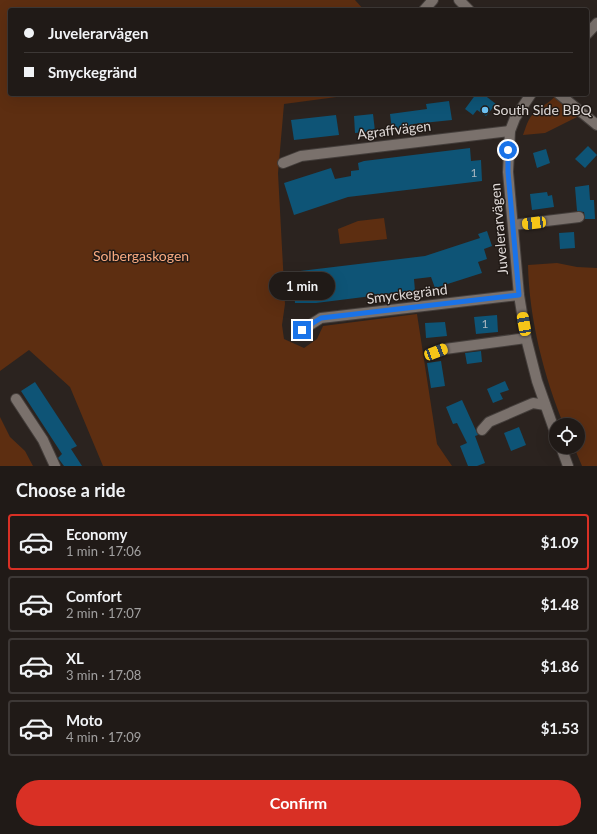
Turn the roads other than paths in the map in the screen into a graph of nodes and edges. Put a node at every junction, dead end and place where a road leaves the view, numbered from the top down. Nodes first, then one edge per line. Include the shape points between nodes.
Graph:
1 (433, 0) edge
2 (459, 0) edge
3 (426, 8) edge
4 (467, 8) edge
5 (597, 23) edge
6 (589, 32) edge
7 (530, 96) edge
8 (561, 96) edge
9 (597, 125) edge
10 (510, 131) junction
11 (283, 163) dead end
12 (579, 217) dead end
13 (513, 225) junction
14 (519, 295) junction
15 (302, 330) dead end
16 (526, 338) junction
17 (436, 352) dead end
18 (16, 399) dead end
19 (545, 405) junction
20 (550, 418) edge
21 (482, 430) dead end
22 (564, 454) edge
23 (55, 466) edge
24 (568, 466) edge

1 - 3 street
2 - 4 street
5 - 6 street
7 - 10 street, Juvelerarvägen via 515,118
8 - 9 street
10 - 11 street, Agraffvägen via 301,156
10 - 13 street, Juvelerarvägen via 508,172
12 - 13 street
13 - 14 street, Juvelerarvägen
14 - 15 street, Smyckegränd via 321,318
14 - 16 street, Juvelerarvägen
16 - 17 street
16 - 19 street, Juvelerarvägen
18 - 23 street via 43,440
19 - 20 street, Juvelerarvägen
19 - 21 street via 533,403 489,422
22 - 24 street

